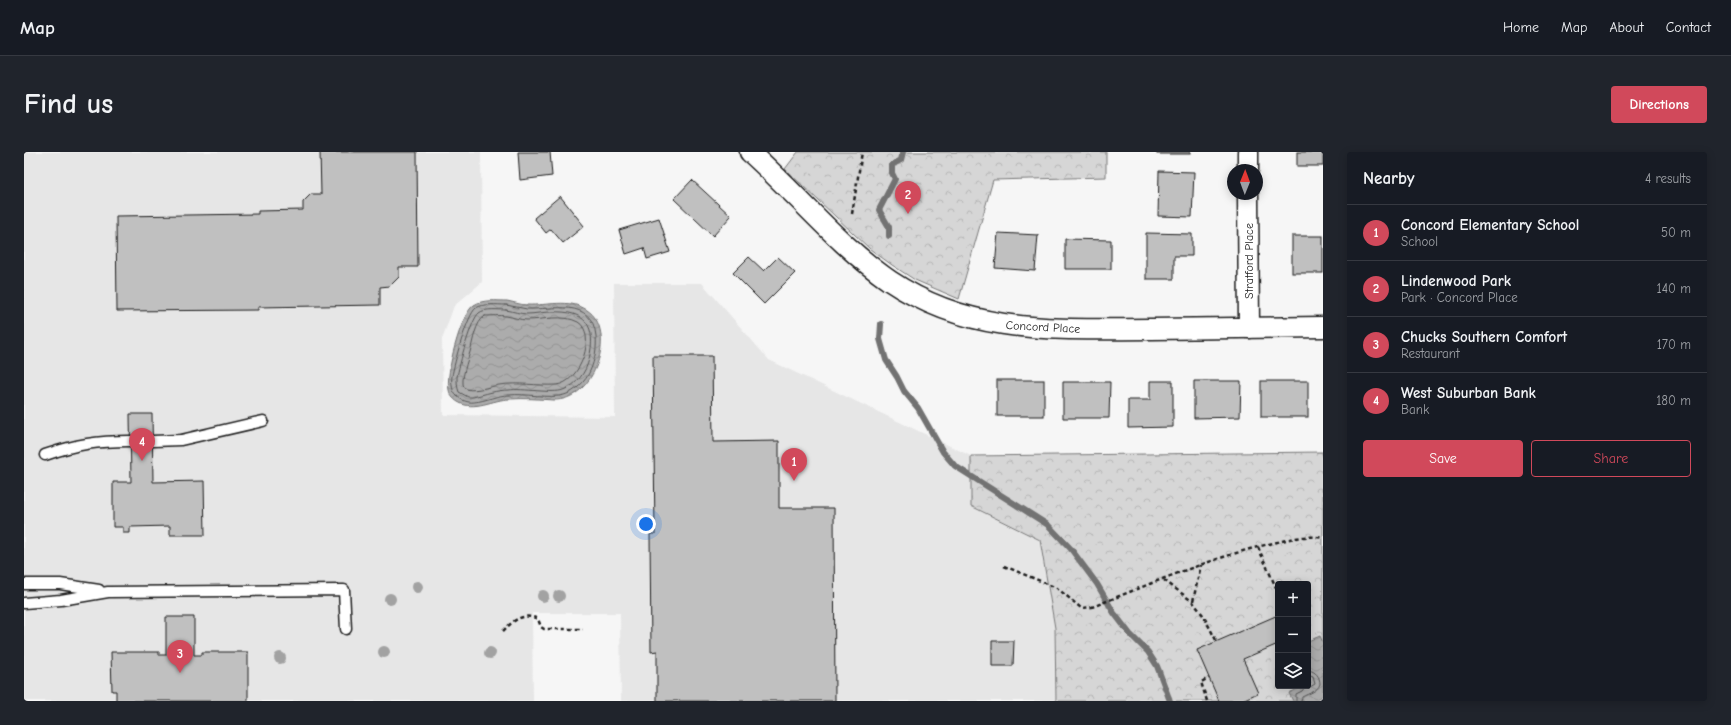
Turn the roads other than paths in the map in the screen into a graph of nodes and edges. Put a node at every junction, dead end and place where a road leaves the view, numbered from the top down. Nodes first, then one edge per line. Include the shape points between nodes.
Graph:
1 (750, 152) edge
2 (1248, 152) edge
3 (1248, 164) edge
4 (1248, 200) edge
5 (1249, 328) junction
6 (1323, 328) edge
7 (263, 421) dead end
8 (130, 441) dead end
9 (152, 441) dead end
10 (45, 455) dead end
11 (24, 584) edge
12 (108, 592) junction
13 (24, 603) edge
14 (346, 629) dead end

1 - 5 street, Concord Place via 871,267 914,295 959,314 987,322 1029,328
2 - 3 street
4 - 5 street, Stratford Place
5 - 6 street, Concord Place
7 - 9 lane via 182,440
8 - 10 lane via 93,442 69,446
11 - 12 lane via 60,584
12 - 13 lane
12 - 14 lane via 344,590

